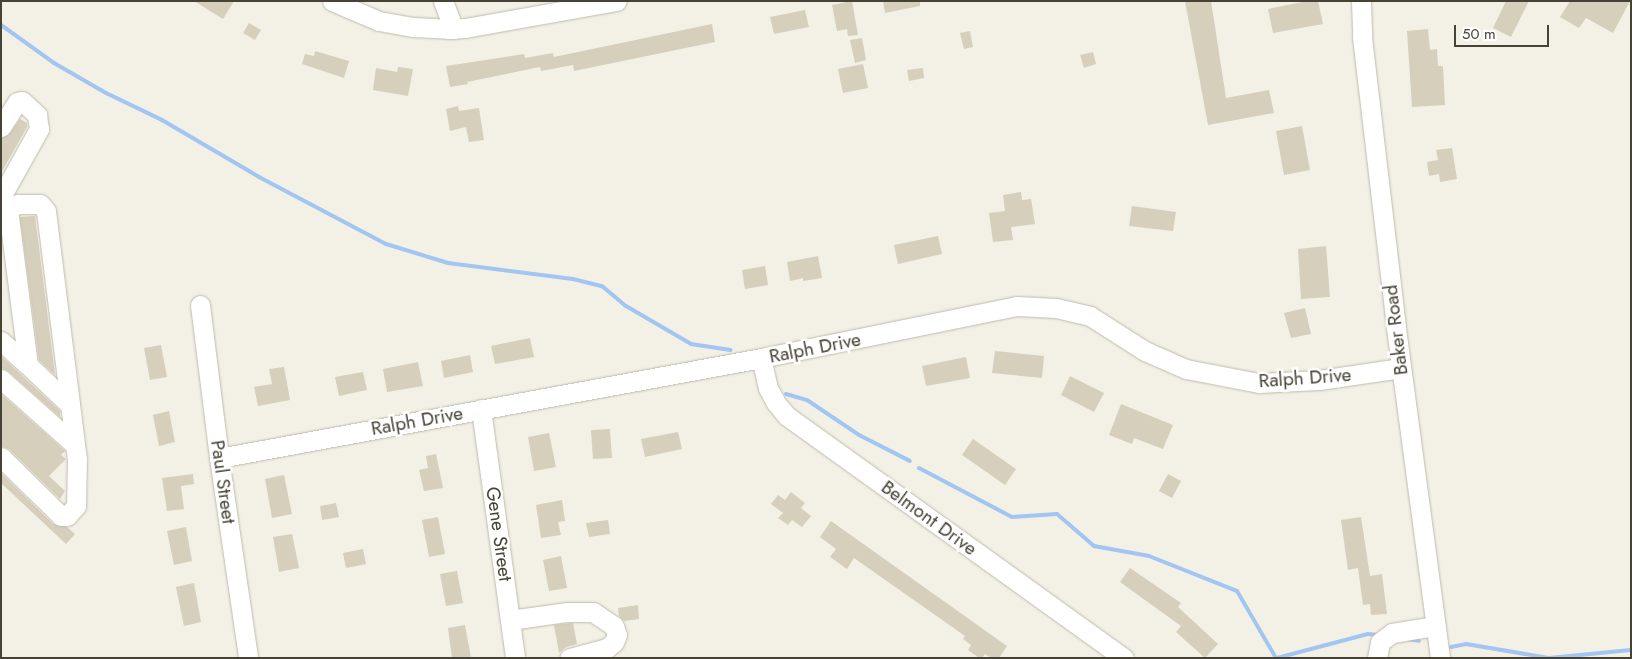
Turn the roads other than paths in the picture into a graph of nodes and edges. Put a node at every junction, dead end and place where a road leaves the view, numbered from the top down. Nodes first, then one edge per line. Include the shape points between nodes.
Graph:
1 (332, 1) edge
2 (443, 1) edge
3 (617, 1) edge
4 (1361, 1) edge
5 (359, 7) edge
6 (454, 29) junction
7 (1, 127) edge
8 (4, 203) edge
9 (200, 305) dead end
10 (1, 341) edge
11 (761, 358) junction
12 (28, 365) junction
13 (1400, 368) junction
14 (1, 379) edge
15 (70, 405) junction
16 (481, 410) junction
17 (75, 445) junction
18 (1, 457) edge
19 (219, 458) junction
20 (510, 620) junction
21 (1435, 626) junction
22 (1383, 644) edge
23 (248, 658) edge
24 (515, 658) edge
25 (569, 658) edge
26 (1124, 658) edge
27 (1440, 658) edge

1 - 5 street
2 - 6 street
3 - 6 street
4 - 13 street, Baker Road via 1362,37
5 - 6 street via 379,21
7 - 8 street via 17,102 22,101 36,115 39,129
8 - 12 street
8 - 15 street via 40,204 46,211
9 - 19 street, Paul Street
10 - 12 street
11 - 13 street, Ralph Drive via 1017,306 1056,308 1090,316 1146,350 1186,369 1259,384 1319,380
11 - 16 street, Ralph Drive
11 - 26 street, Belmont Drive via 768,388 787,416
12 - 15 street
13 - 21 street, Baker Road
14 - 17 street
15 - 17 street
16 - 19 street, Ralph Drive
16 - 20 street, Gene Street
17 - 18 street via 76,506 67,516 61,516
19 - 23 street, Paul Street
20 - 24 street, Gene Street
20 - 25 street via 593,612 614,626 618,636 607,648
21 - 22 street
21 - 27 street, Baker Road

